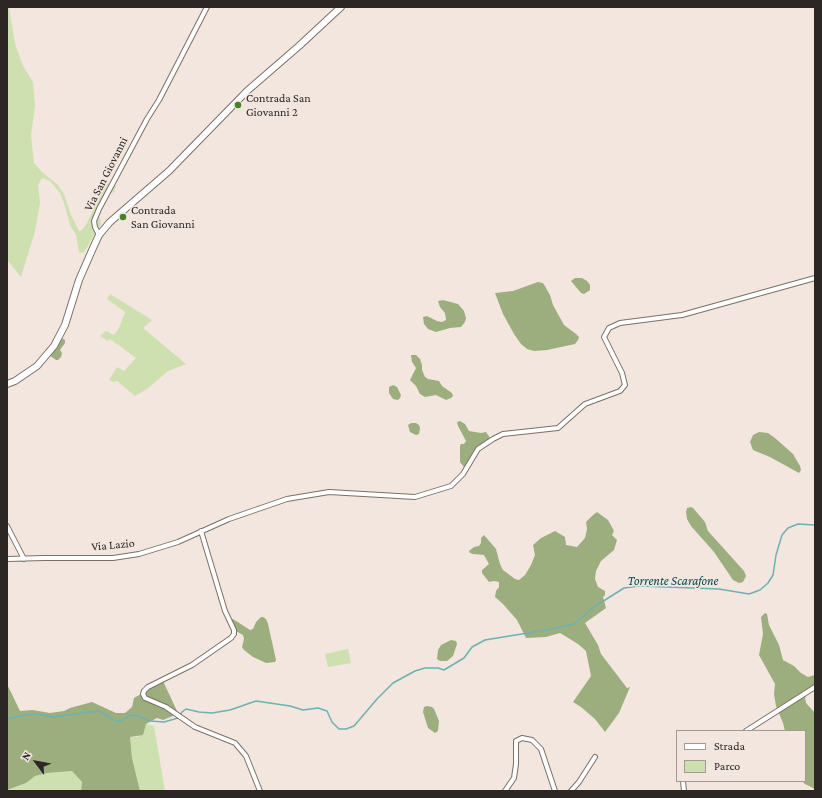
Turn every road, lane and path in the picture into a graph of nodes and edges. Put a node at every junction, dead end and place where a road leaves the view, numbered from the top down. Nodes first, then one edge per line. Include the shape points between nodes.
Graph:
1 (207, 7) edge
2 (342, 7) edge
3 (99, 236) junction
4 (815, 278) edge
5 (7, 384) edge
6 (7, 526) edge
7 (201, 531) junction
8 (24, 559) junction
9 (7, 560) edge
10 (815, 688) edge
11 (748, 730) edge
12 (596, 757) dead end
13 (260, 791) edge
14 (506, 791) edge
15 (555, 791) edge
16 (571, 791) edge

1 - 3 street, Via San Giovanni via 99,209 94,221
2 - 3 main road via 247,90 169,171 110,222
3 - 5 main road via 65,325 54,346 37,366
4 - 7 street, Via Lazio via 682,315 620,323 609,328 604,337 624,379 625,385 620,391 585,404 558,428 503,434 492,439 478,449 451,486 415,497 329,492 287,499
6 - 8 street
7 - 8 street, Via Lazio via 178,542 139,554 113,558
7 - 13 street via 225,611 234,630 231,638 208,655 148,687 143,694 206,732 235,743 246,756
8 - 9 street, Via Lazio
10 - 11 street
12 - 16 street
14 - 15 street via 514,778 516,741 522,738 532,740 542,749

